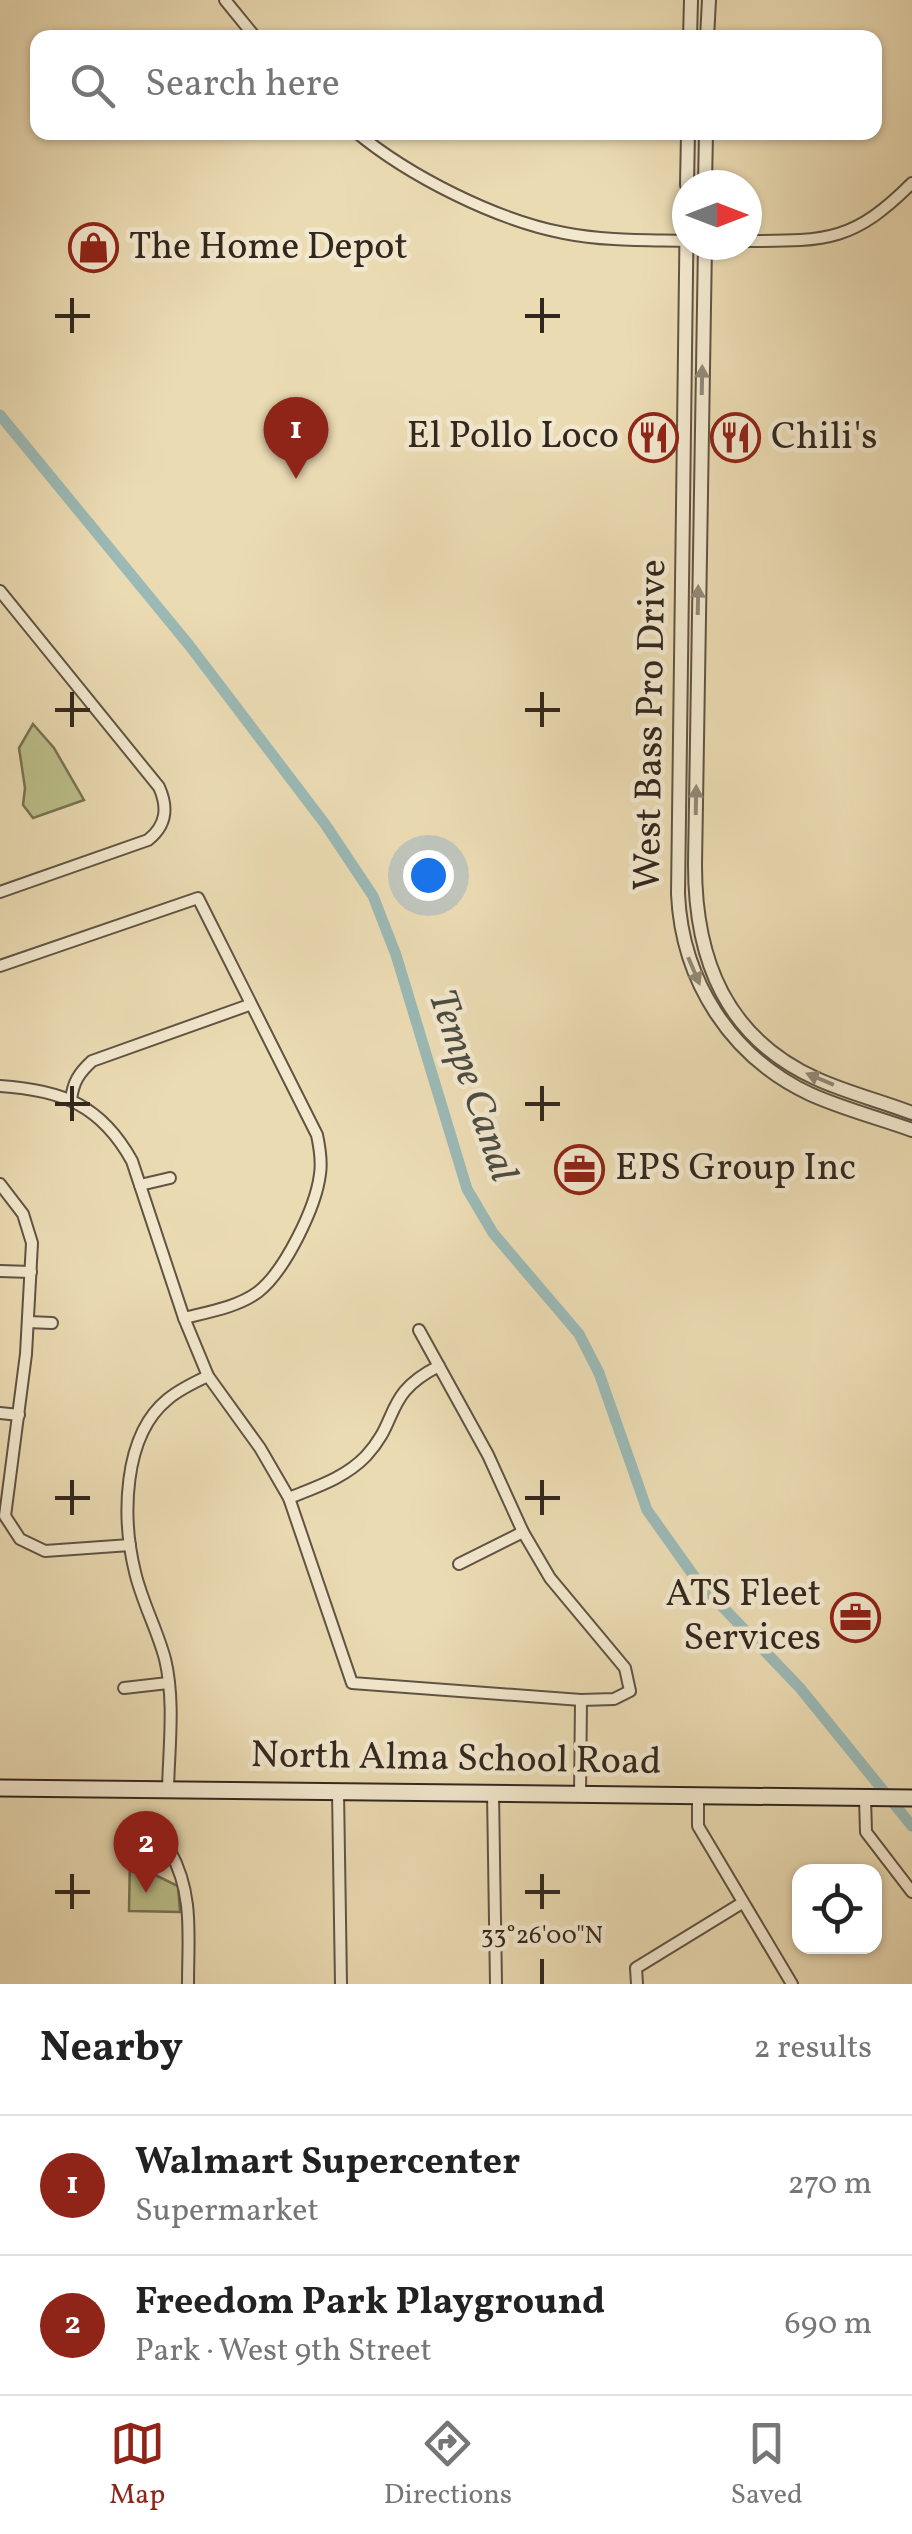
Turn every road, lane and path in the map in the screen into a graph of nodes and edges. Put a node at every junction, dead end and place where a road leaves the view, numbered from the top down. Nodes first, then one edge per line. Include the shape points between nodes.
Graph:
1 (225, 0) edge
2 (691, 0) edge
3 (708, 0) edge
4 (249, 30) edge
5 (690, 30) edge
6 (708, 30) edge
7 (367, 140) edge
8 (688, 140) edge
9 (706, 140) edge
10 (687, 170) edge
11 (706, 170) edge
12 (912, 183) edge
13 (672, 240) edge
14 (762, 241) edge
15 (686, 260) edge
16 (704, 260) edge
17 (0, 592) edge
18 (0, 892) edge
19 (0, 966) edge
20 (249, 1005) junction
21 (0, 1086) edge
22 (71, 1100) junction
23 (912, 1113) edge
24 (912, 1130) edge
25 (170, 1178) dead end
26 (0, 1184) edge
27 (140, 1185) junction
28 (0, 1272) edge
29 (30, 1272) junction
30 (184, 1318) junction
31 (28, 1322) junction
32 (52, 1324) dead end
33 (420, 1330) dead end
34 (440, 1366) junction
35 (208, 1376) junction
36 (0, 1414) edge
37 (18, 1415) junction
38 (289, 1498) junction
39 (7, 1531) edge
40 (523, 1532) junction
41 (130, 1545) junction
42 (459, 1564) dead end
43 (168, 1683) junction
44 (124, 1688) dead end
45 (581, 1700) junction
46 (0, 1788) edge
47 (168, 1789) junction
48 (338, 1791) junction
49 (493, 1793) junction
50 (580, 1795) junction
51 (698, 1796) junction
52 (862, 1798) junction
53 (912, 1798) edge
54 (170, 1851) dead end
55 (912, 1892) edge
56 (742, 1903) junction
57 (188, 1984) edge
58 (341, 1984) edge
59 (496, 1984) edge
60 (637, 1984) edge
61 (792, 1984) edge

1 - 4 street
2 - 5 street
3 - 6 street
7 - 13 street via 433,181 524,222 586,236
8 - 10 street
9 - 11 street
12 - 14 street via 878,216 840,235
15 -> 24 street, West Bass Pro Drive via 678,894 687,954 711,1008 768,1069 810,1094
23 -> 16 street, West Bass Pro Drive via 821,1081 764,1046 724,998 701,940 695,898
17 - 18 street via 159,787 166,810 159,832 148,840
19 - 20 street via 198,898
20 - 22 street via 92,1061 73,1085
20 - 30 street via 317,1135 320,1176 272,1278 240,1301
21 - 22 street
22 - 27 street via 110,1127
25 - 27 street
26 - 29 street via 30,1228
27 - 30 street
28 - 29 street
29 - 31 street
30 - 35 street
31 - 32 street
31 - 37 street
33 - 34 street
34 - 38 street via 406,1388 366,1456 327,1483
34 - 40 street
35 - 38 street
35 - 41 street via 167,1399 137,1444
36 - 37 street
37 - 39 street via 5,1498
38 - 45 street via 352,1683
39 - 41 street via 45,1551
40 - 42 street
40 - 45 street via 550,1578 625,1668 630,1691
41 - 43 street
43 - 44 street
43 - 47 street
45 - 50 street
46 - 47 main road, North Alma School Road
47 - 48 main road, North Alma School Road
48 - 49 main road, North Alma School Road
48 - 58 street
49 - 50 main road, North Alma School Road
49 - 59 street
50 - 51 main road, North Alma School Road
51 - 52 main road, North Alma School Road
51 - 56 street via 698,1826
52 - 53 main road, North Alma School Road
52 - 55 street via 866,1832
54 - 57 street via 187,1891
56 - 60 street via 636,1968
56 - 61 street

